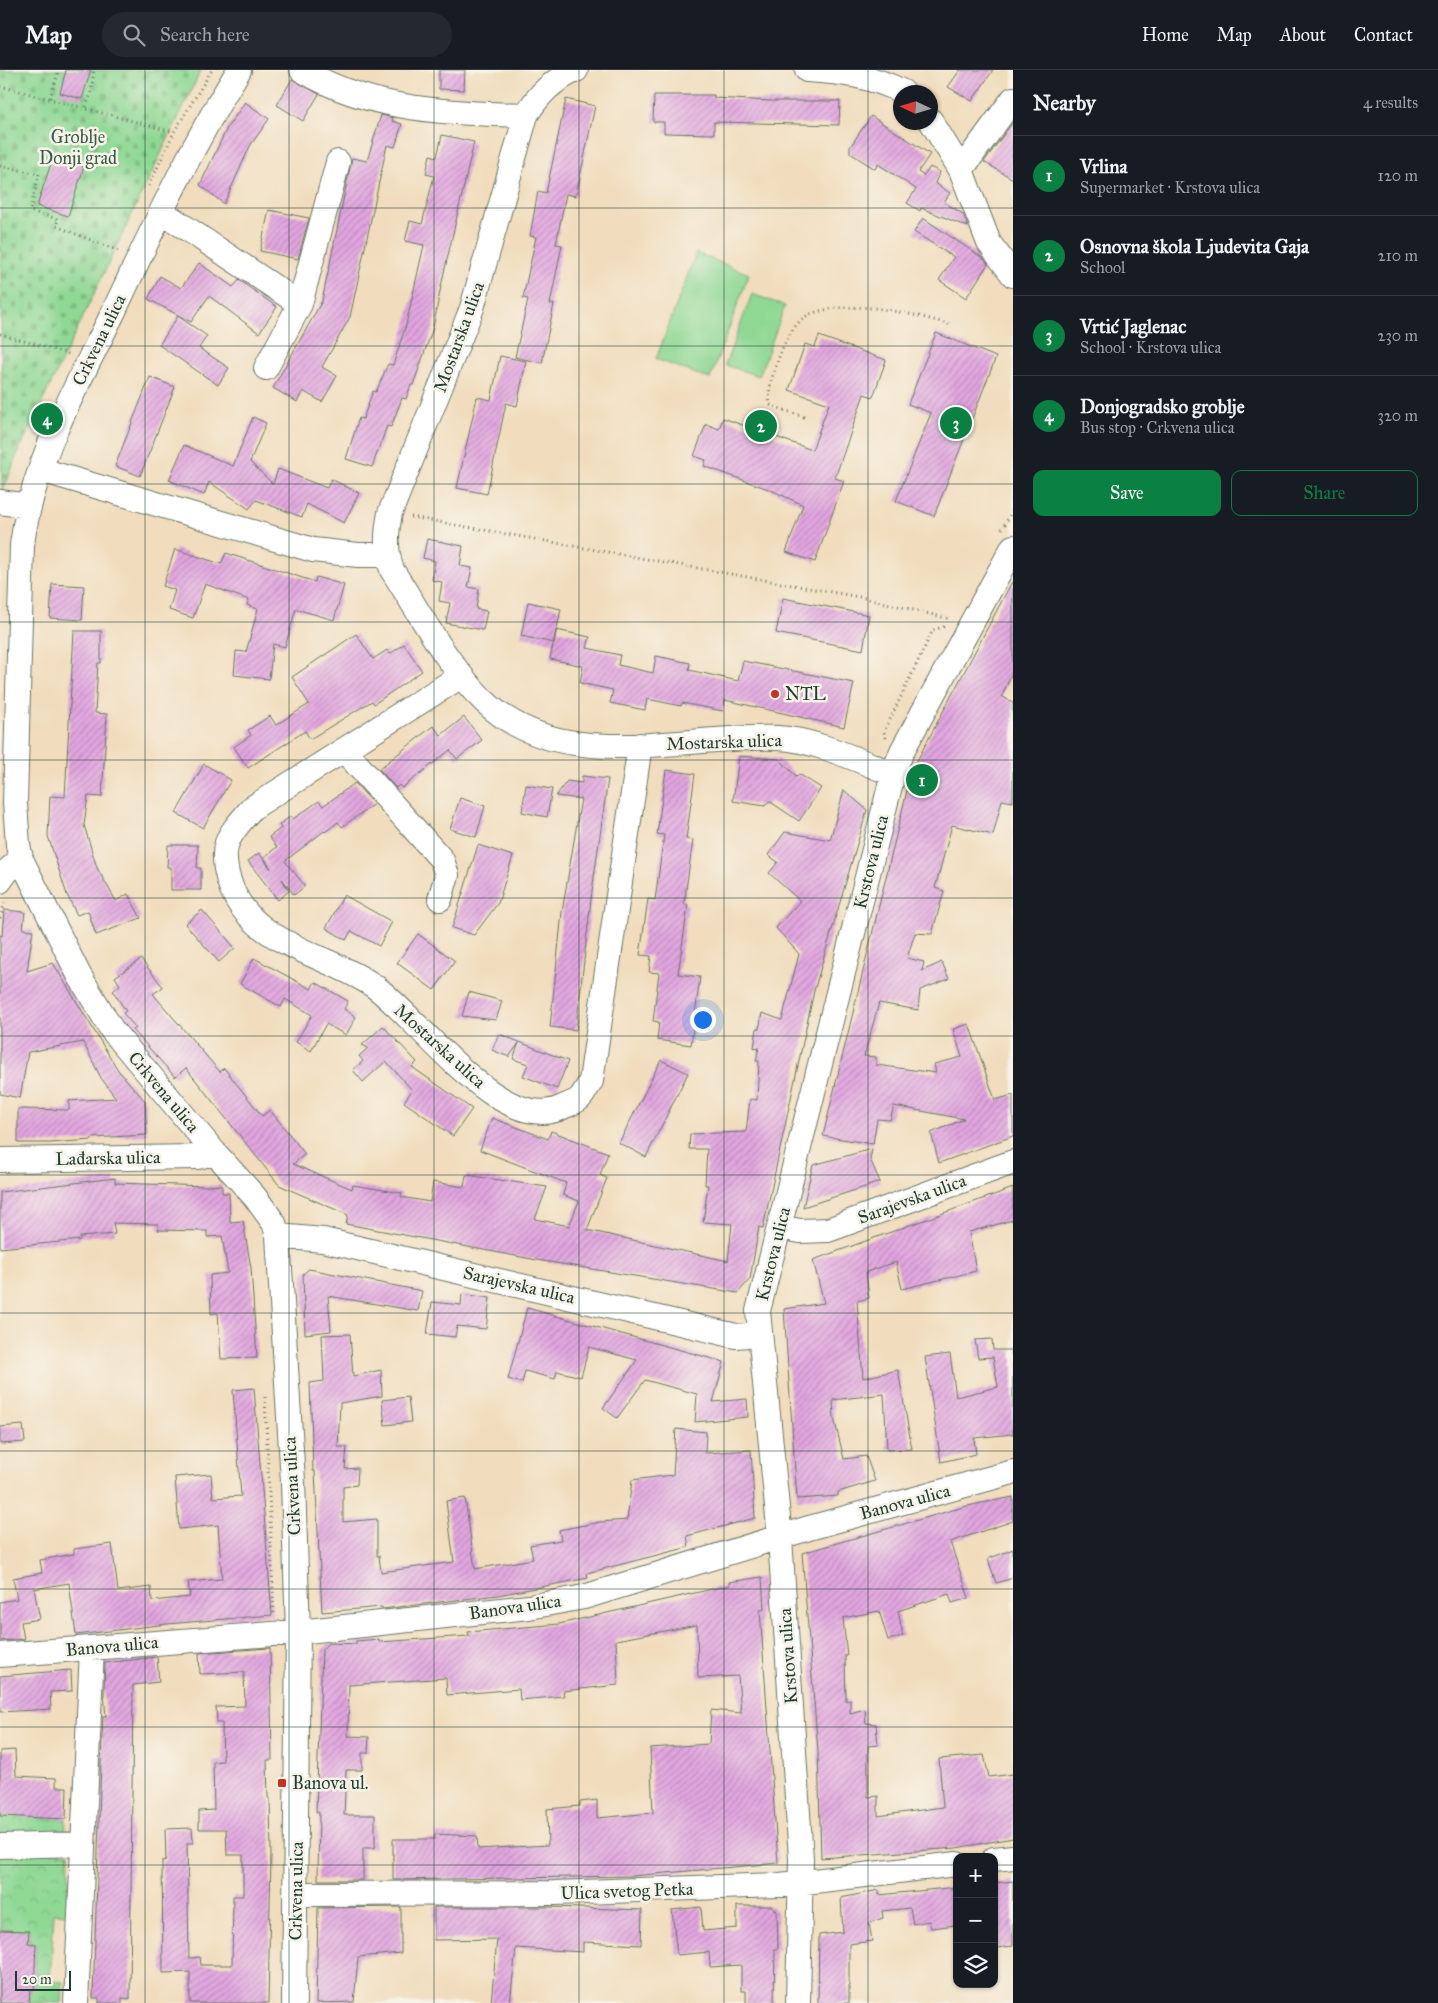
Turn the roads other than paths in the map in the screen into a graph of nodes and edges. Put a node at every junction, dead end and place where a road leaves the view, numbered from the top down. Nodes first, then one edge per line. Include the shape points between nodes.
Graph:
1 (239, 70) edge
2 (302, 70) edge
3 (576, 70) edge
4 (807, 70) edge
5 (893, 87) edge
6 (1013, 99) edge
7 (526, 115) junction
8 (935, 130) edge
9 (338, 162) dead end
10 (961, 170) junction
11 (162, 212) junction
12 (1013, 275) edge
13 (300, 304) junction
14 (266, 368) dead end
15 (41, 470) junction
16 (0, 502) edge
17 (28, 506) junction
18 (1013, 547) edge
19 (387, 555) junction
20 (461, 676) junction
21 (640, 745) junction
22 (344, 750) junction
23 (893, 774) junction
24 (22, 859) junction
25 (0, 881) edge
26 (440, 899) dead end
27 (215, 1153) junction
28 (0, 1160) edge
29 (1013, 1162) edge
30 (780, 1227) junction
31 (278, 1236) junction
32 (759, 1334) junction
33 (1013, 1472) edge
34 (780, 1538) junction
35 (298, 1632) junction
36 (92, 1648) junction
37 (0, 1654) edge
38 (83, 1844) junction
39 (0, 1846) edge
40 (1013, 1856) edge
41 (998, 1858) edge
42 (953, 1865) edge
43 (802, 1884) junction
44 (296, 1894) junction
45 (76, 2003) edge
46 (294, 2003) edge
47 (798, 2003) edge

1 - 11 street, Crkvena ulica via 195,144
2 - 7 street via 350,92 391,104 445,113
3 - 7 street, Mostarska ulica via 551,83 536,98
4 - 5 street via 866,76
6 - 10 street
7 - 19 street, Mostarska ulica via 472,308 390,513
8 - 10 street
9 - 13 street
10 - 12 street via 989,243
11 - 13 street
11 - 15 street, Crkvena ulica via 64,413
13 - 14 street
15 - 17 street, Crkvena ulica
15 - 19 street via 313,550
16 - 17 street
17 - 24 street, Crkvena ulica via 22,545 15,803
18 - 23 street, Krstova ulica via 902,751
19 - 20 street, Mostarska ulica via 392,570
20 - 21 street, Mostarska ulica via 484,701 514,723 542,736 579,745
20 - 22 street, Mostarska ulica
21 - 22 street, Mostarska ulica via 591,1081 580,1098 557,1111 541,1112 509,1104 473,1080 375,986 261,929 233,895 223,862 228,836 252,808
21 - 23 street, Mostarska ulica via 780,738 825,748
22 - 26 street via 442,860 447,874
23 - 30 street, Krstova ulica
24 - 25 street
24 - 27 street, Crkvena ulica via 79,975 112,1030
27 - 28 street, Lađarska ulica via 197,1157
27 - 31 street, Crkvena ulica via 267,1212
29 - 30 street, Sarajevska ulica via 828,1230 800,1231
30 - 32 street, Krstova ulica via 758,1311
31 - 32 street, Sarajevska ulica via 323,1240 736,1336
31 - 35 street, Crkvena ulica via 293,1482
32 - 34 street, Krstova ulica
33 - 34 street, Banova ulica
34 - 35 street, Banova ulica via 584,1597 468,1614
34 - 43 street, Krstova ulica
35 - 36 street, Banova ulica
35 - 44 street, Crkvena ulica
36 - 37 street, Banova ulica
36 - 38 street
38 - 39 street
38 - 45 street
40 - 41 street
42 - 43 street, Ulica svetog Petka
43 - 44 street, Ulica svetog Petka via 555,1893
43 - 47 street, Krstova ulica
44 - 46 street, Crkvena ulica

